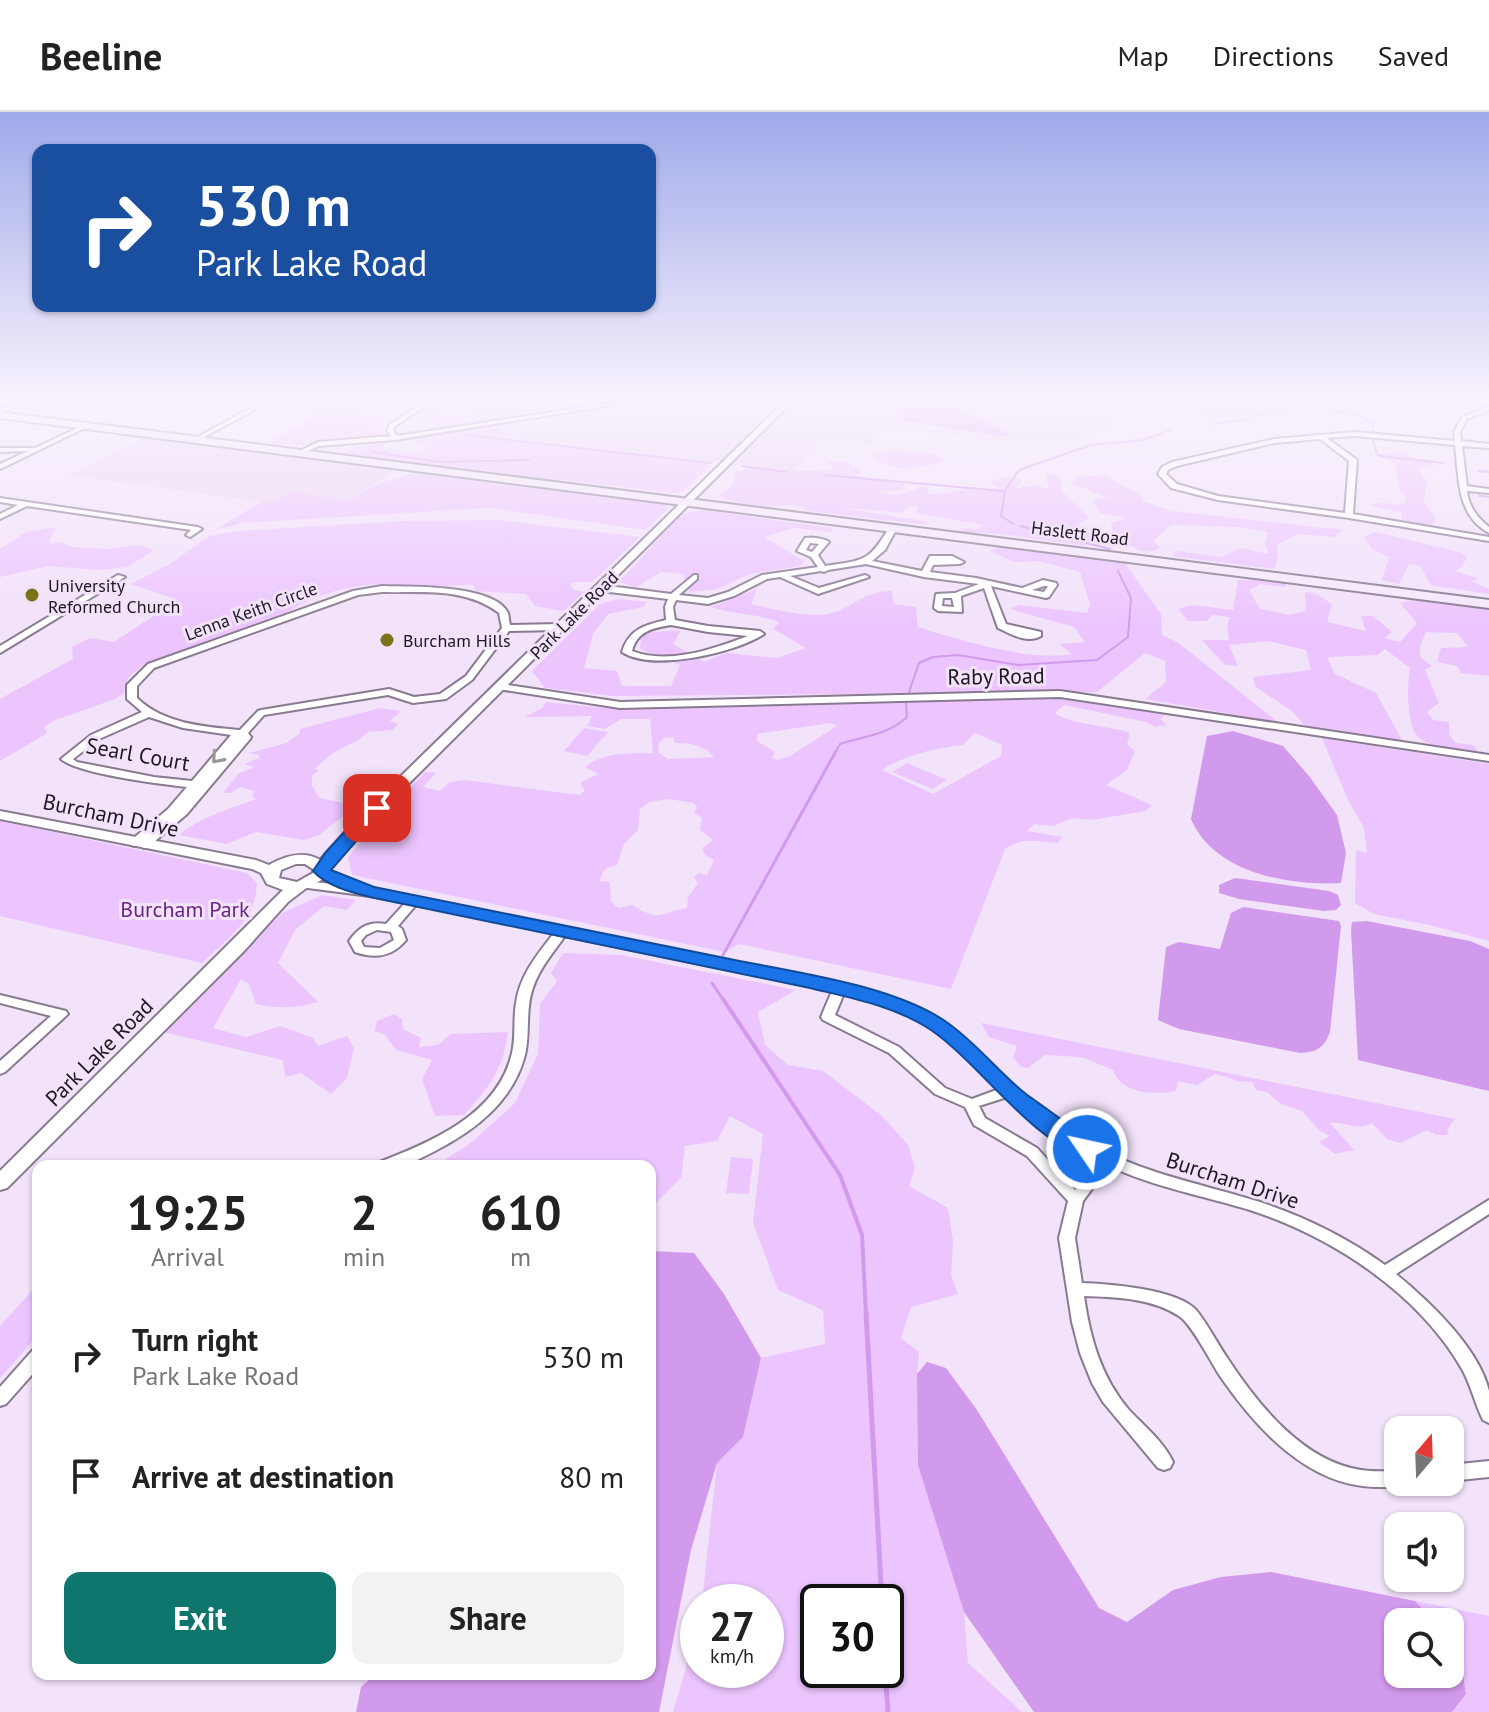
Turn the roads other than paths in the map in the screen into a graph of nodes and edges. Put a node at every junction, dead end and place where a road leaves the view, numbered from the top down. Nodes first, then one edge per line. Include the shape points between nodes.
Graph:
1 (486, 477) edge
2 (712, 477) edge
3 (1163, 477) edge
4 (1352, 477) edge
5 (1462, 477) edge
6 (1463, 488) junction
7 (1489, 491) edge
8 (0, 500) edge
9 (686, 502) junction
10 (27, 503) junction
11 (1349, 516) junction
12 (0, 517) edge
13 (893, 528) junction
14 (1489, 531) edge
15 (190, 535) dead end
16 (1489, 539) edge
17 (814, 555) dead end
18 (866, 562) junction
19 (931, 563) dead end
20 (824, 570) junction
21 (779, 574) junction
22 (924, 575) junction
23 (121, 577) dead end
24 (694, 577) dead end
25 (865, 577) dead end
26 (986, 584) junction
27 (601, 588) junction
28 (1023, 590) dead end
29 (956, 595) dead end
30 (670, 598) junction
31 (1489, 604) edge
32 (671, 622) junction
33 (1001, 626) dead end
34 (561, 627) junction
35 (506, 628) junction
36 (0, 650) edge
37 (501, 687) junction
38 (149, 713) junction
39 (243, 733) junction
40 (1489, 758) edge
41 (200, 785) junction
42 (0, 815) edge
43 (357, 827) junction
44 (139, 844) junction
45 (214, 857) junction
46 (296, 859) junction
47 (321, 870) junction
48 (271, 879) junction
49 (301, 885) junction
50 (370, 892) junction
51 (413, 901) junction
52 (264, 918) junction
53 (390, 927) dead end
54 (562, 931) junction
55 (840, 988) junction
56 (0, 999) edge
57 (0, 1069) edge
58 (1009, 1091) junction
59 (971, 1104) junction
60 (397, 1160) edge
61 (1106, 1160) junction
62 (0, 1183) edge
63 (1076, 1200) junction
64 (1489, 1206) edge
65 (1383, 1274) junction
66 (1075, 1289) junction
67 (32, 1372) edge
68 (0, 1399) edge
69 (1489, 1415) edge
70 (1164, 1462) dead end
71 (1489, 1469) edge
72 (1464, 1472) edge
73 (1384, 1481) edge

1 - 9 main road, Haslett Road
2 - 9 street, Park Lake Road
3 - 11 street via 1174,486 1209,496
4 - 11 street
5 - 6 street
6 - 7 street
6 - 14 street via 1470,513
8 - 10 street
9 - 13 main road, Haslett Road
9 - 27 street, Park Lake Road
10 - 12 street
10 - 15 street via 198,529
11 - 16 street
13 - 18 street
13 - 31 main road, Haslett Road
17 - 20 street
18 - 20 street
18 - 22 street
19 - 22 street
20 - 21 street
21 - 25 street via 818,591
21 - 30 street via 708,601
22 - 26 street
23 - 36 street
24 - 30 street
26 - 28 street
26 - 29 street
26 - 33 street
27 - 30 street
27 - 34 street, Park Lake Road
30 - 32 street
32 - 32 street via 708,629 760,634 695,656 627,652 633,634
34 - 35 street
34 - 37 street, Park Lake Road
35 - 38 street, Lenna Keith Circle via 498,608 468,595 370,590 151,666 130,690 137,706
35 - 39 street via 469,678 443,697 413,700 389,692 261,713
37 - 40 street, Raby Road via 620,705 1060,694
37 - 43 street, Park Lake Road
38 - 39 street
38 - 41 street, Searl Court via 95,737 66,759
39 - 41 street
41 - 44 street
42 - 44 street, Burcham Drive
43 - 46 street, Park Lake Road via 323,850
43 - 47 street, Park Lake Road
44 - 45 street, Burcham Drive
45 - 46 street, Burcham Drive
45 - 48 street, Burcham Drive via 262,867
46 - 47 street via 315,861
46 - 48 street, Park Lake Road via 275,867
47 - 49 street, Park Lake Road
47 - 50 street, Burcham Drive
48 - 49 street, Burcham Drive via 281,886
48 - 52 street
49 - 50 street, Burcham Drive
49 - 52 street, Park Lake Road
50 - 51 street, Burcham Drive
51 - 53 street
51 - 54 street, Burcham Drive
52 - 62 street, Park Lake Road
54 - 55 street, Burcham Drive
54 - 60 street via 525,988 518,1056 502,1089 453,1135
55 - 58 street, Burcham Drive via 885,1000 937,1025
55 - 59 street via 828,1017 833,1022 894,1050 940,1091
56 - 57 street via 61,1014
58 - 59 street
58 - 61 street, Burcham Drive via 1068,1138
59 - 63 street via 979,1121 1032,1152
61 - 63 street
61 - 65 street, Burcham Drive via 1282,1216 1329,1238
63 - 66 street via 1067,1238
64 - 65 street
65 - 69 street, Burcham Drive via 1411,1293 1445,1331 1469,1366
66 - 70 street via 1081,1334 1094,1372
66 - 73 street via 1116,1291 1175,1304 1189,1313 1282,1440 1345,1474
67 - 68 street
71 - 72 street

